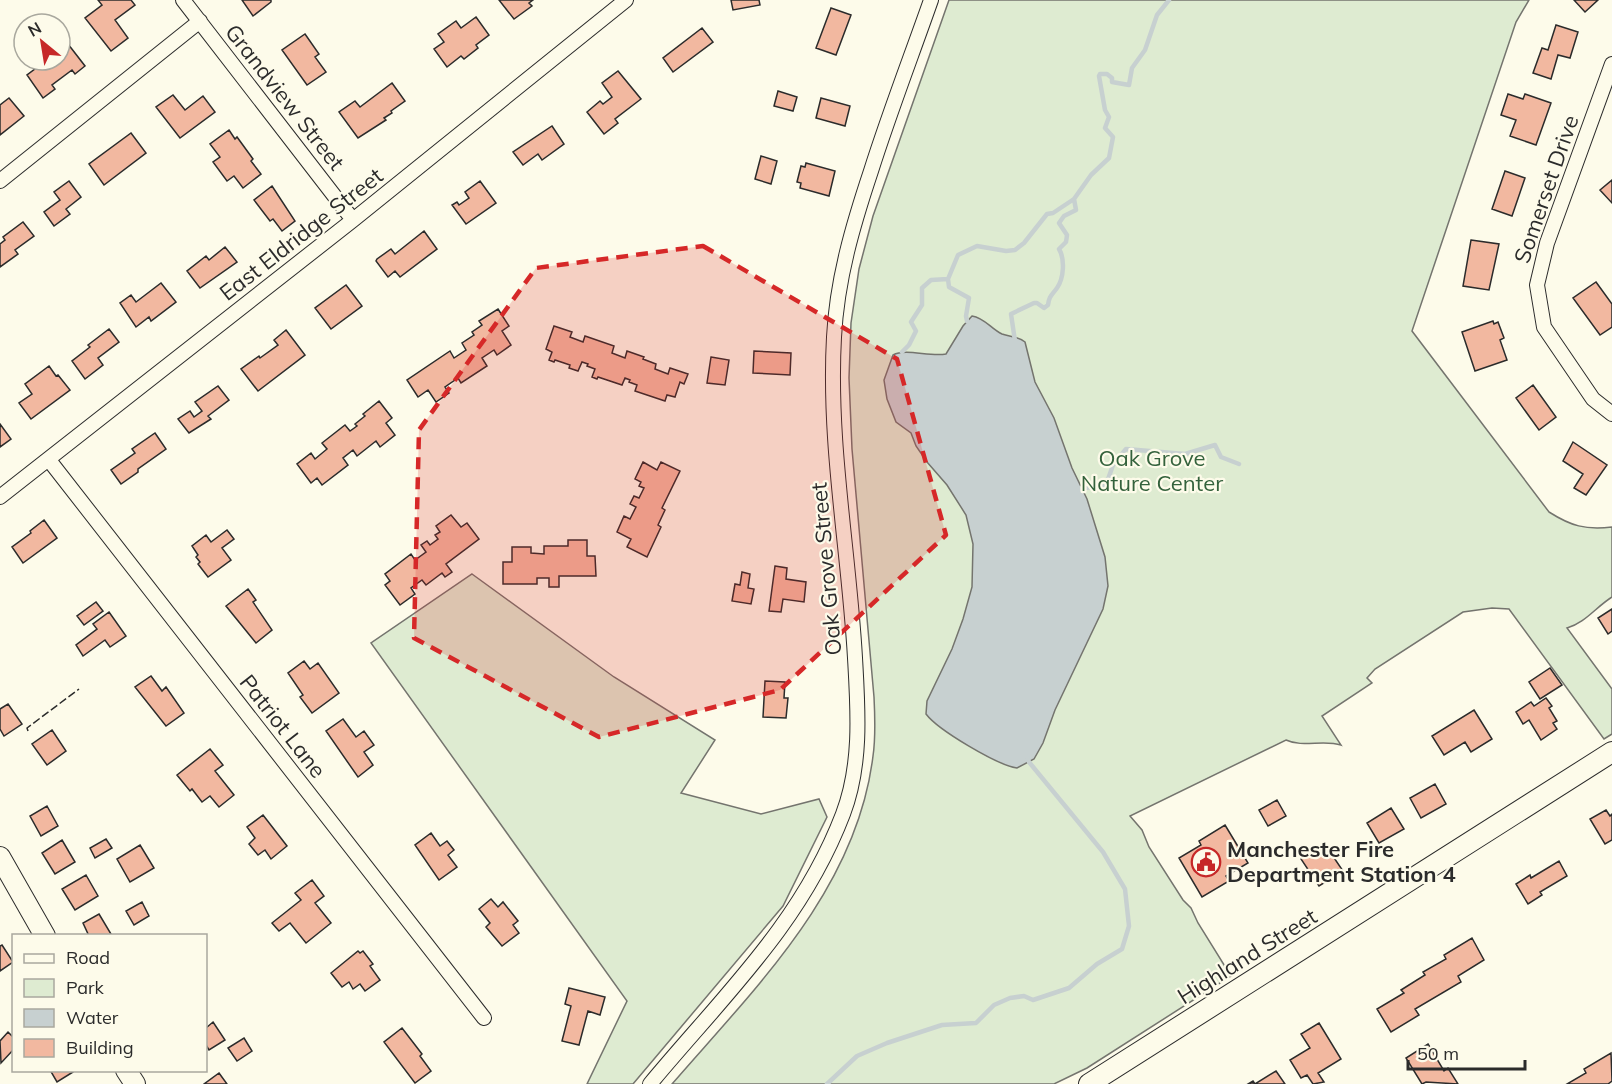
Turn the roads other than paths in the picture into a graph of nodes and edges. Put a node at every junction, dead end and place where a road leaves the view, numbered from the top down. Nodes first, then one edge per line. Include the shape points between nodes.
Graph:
1 (183, 0) edge
2 (626, 0) edge
3 (931, 0) edge
4 (200, 21) junction
5 (1612, 64) edge
6 (1599, 101) junction
7 (1612, 108) edge
8 (0, 181) edge
9 (353, 220) junction
10 (1612, 414) edge
11 (50, 460) junction
12 (0, 498) edge
13 (1612, 752) edge
14 (0, 857) edge
15 (44, 934) edge
16 (484, 1018) dead end
17 (650, 1084) edge
18 (1089, 1084) edge

1 - 4 street, Grandview Street
2 - 9 street, East Eldridge Street
3 - 17 street, Oak Grove Street via 850,236 834,335 833,389 858,708 857,760 844,812 821,866 793,912 753,967
4 - 8 street
4 - 9 street, Grandview Street
5 - 6 street, Somerset Drive
6 - 7 street
6 - 10 street, Somerset Drive via 1547,243 1537,285 1544,327 1593,399
9 - 11 street, East Eldridge Street
11 - 12 street, East Eldridge Street
11 - 16 street, Patriot Lane
13 - 18 main road, Highland Street
14 - 15 main road

